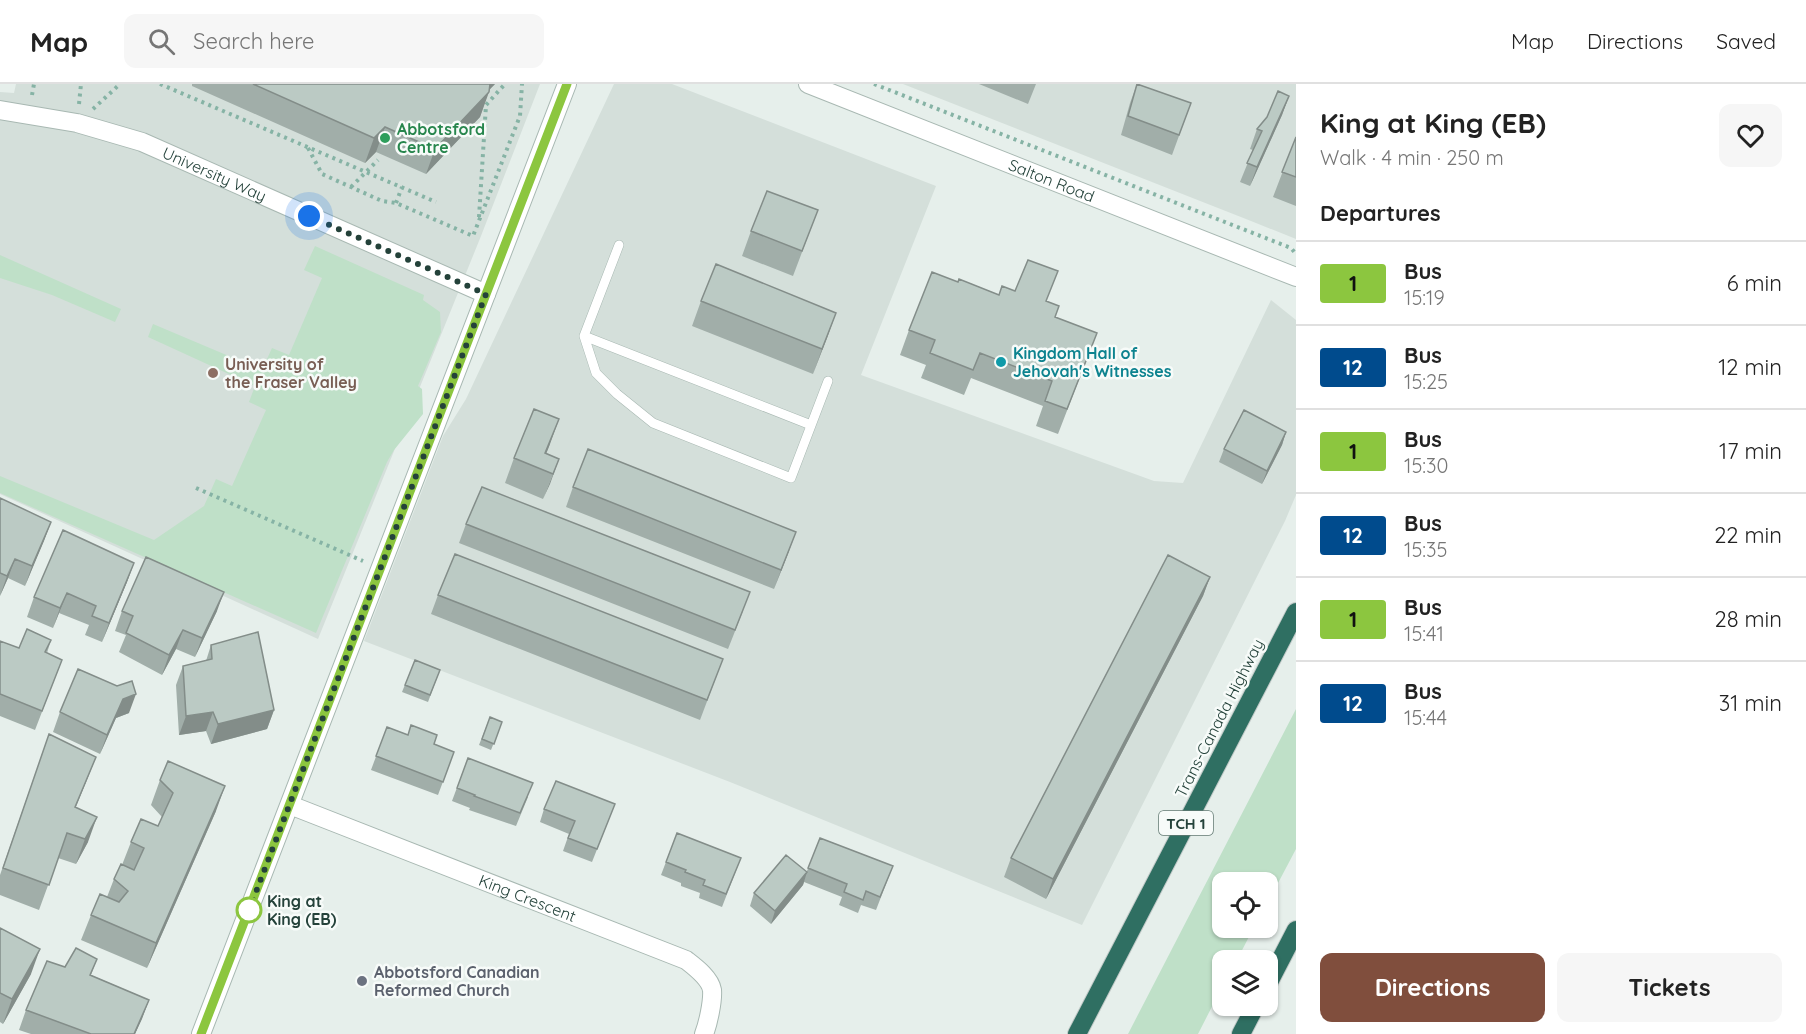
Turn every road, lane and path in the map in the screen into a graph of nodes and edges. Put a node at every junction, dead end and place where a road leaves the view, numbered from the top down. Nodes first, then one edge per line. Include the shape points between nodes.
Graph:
1 (34, 84) edge
2 (120, 84) edge
3 (160, 84) edge
4 (505, 84) edge
5 (522, 84) edge
6 (567, 84) edge
7 (808, 84) edge
8 (874, 84) edge
9 (33, 92) dead end
10 (0, 110) edge
11 (77, 123) junction
12 (308, 148) junction
13 (378, 160) dead end
14 (367, 172) junction
15 (351, 187) junction
16 (402, 187) junction
17 (436, 202) dead end
18 (396, 203) junction
19 (479, 221) junction
20 (620, 245) dead end
21 (1296, 254) edge
22 (1296, 277) edge
23 (486, 294) junction
24 (584, 336) junction
25 (828, 381) dead end
26 (812, 425) junction
27 (196, 488) dead end
28 (380, 569) junction
29 (1296, 612) edge
30 (290, 805) junction
31 (1296, 930) edge
32 (1278, 965) edge
33 (1250, 1016) edge
34 (201, 1034) edge
35 (704, 1034) edge
36 (1077, 1034) edge
37 (1241, 1034) edge

1 - 9 path
2 - 11 path
3 - 12 path
4 - 19 path via 486,105
5 - 19 path via 520,116
6 - 23 street
7 - 22 street, Salton Road
8 - 21 path, Salton Road via 1292,248
10 - 11 street, University Way
11 - 23 street, University Way via 142,142
12 - 14 path
12 - 15 path via 322,174
13 - 14 path
14 - 15 path
14 - 16 path
15 - 18 path
16 - 17 path
16 - 18 path
18 - 19 path via 473,236
20 - 24 lane
23 - 28 street
24 - 26 lane
24 - 26 lane via 596,373 653,423 770,469 791,477
25 - 26 lane
27 - 28 path
28 - 30 street
29 - 36 highway, Trans-Canada Highway / TCH 1
30 - 34 street
30 - 35 street, King Crescent via 686,960 712,989
31 - 32 highway
33 - 37 highway

